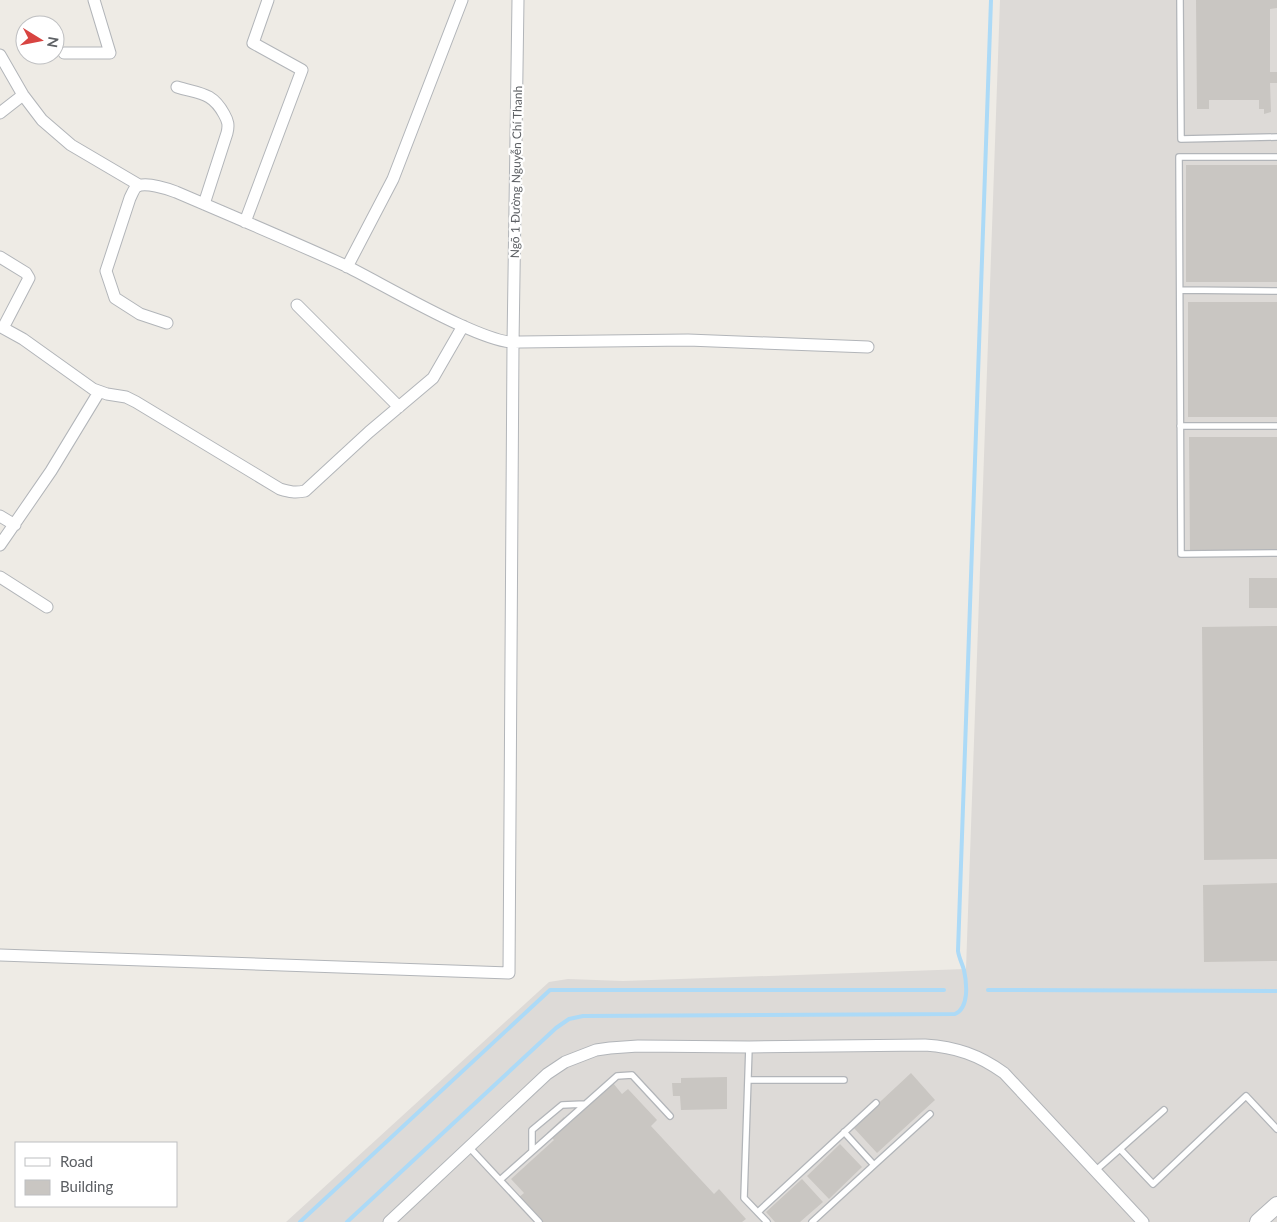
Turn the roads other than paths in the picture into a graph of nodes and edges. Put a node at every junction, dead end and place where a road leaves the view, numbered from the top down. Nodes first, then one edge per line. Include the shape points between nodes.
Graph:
1 (94, 0) edge
2 (268, 0) edge
3 (462, 0) edge
4 (518, 0) edge
5 (1180, 0) edge
6 (65, 53) edge
7 (0, 55) edge
8 (177, 87) dead end
9 (23, 95) junction
10 (0, 112) edge
11 (1277, 137) edge
12 (1277, 157) edge
13 (139, 185) junction
14 (204, 204) junction
15 (244, 222) junction
16 (0, 257) edge
17 (347, 267) junction
18 (1180, 290) junction
19 (1277, 291) edge
20 (297, 305) dead end
21 (167, 323) dead end
22 (463, 326) junction
23 (2, 327) edge
24 (522, 343) junction
25 (868, 347) dead end
26 (99, 392) junction
27 (400, 407) junction
28 (1180, 426) junction
29 (1277, 426) edge
30 (0, 516) edge
31 (15, 524) junction
32 (0, 546) edge
33 (1277, 553) edge
34 (0, 577) edge
35 (47, 607) dead end
36 (0, 955) edge
37 (749, 1047) junction
38 (748, 1080) junction
39 (844, 1080) dead end
40 (876, 1103) dead end
41 (585, 1104) junction
42 (1164, 1110) dead end
43 (930, 1114) dead end
44 (670, 1116) dead end
45 (1277, 1129) edge
46 (844, 1132) junction
47 (469, 1147) junction
48 (1120, 1149) junction
49 (532, 1151) junction
50 (874, 1165) junction
51 (1096, 1171) junction
52 (500, 1180) junction
53 (1277, 1205) edge
54 (758, 1212) junction
55 (389, 1222) edge
56 (539, 1222) edge
57 (767, 1222) edge
58 (812, 1222) edge
59 (1143, 1222) edge
60 (1258, 1222) edge

1 - 6 street via 110,54
2 - 15 street via 253,43 302,70
3 - 17 street via 393,179
4 - 24 street, Ngõ 1 Đường Nguyễn Chí Thanh
5 - 11 lane via 1181,139
7 - 9 street
8 - 14 street via 213,98 229,123
9 - 10 street
9 - 13 street via 42,120 71,145
12 - 18 lane via 1179,157
13 - 14 street via 164,188
13 - 21 street via 130,198 106,271 115,298 140,314
14 - 15 street
15 - 17 street
16 - 23 street via 29,278
17 - 22 street
18 - 19 lane
18 - 28 lane
20 - 27 street
22 - 24 street via 493,339
22 - 27 street via 433,378
23 - 26 street
24 - 25 street via 688,340
24 - 36 street, Ngõ 1 Đường Nguyễn Chí Thanh via 509,973
26 - 27 street via 136,402 280,489 297,493 305,491
26 - 31 street
28 - 29 lane
28 - 33 lane via 1181,554
30 - 31 street
31 - 32 street
34 - 35 street
37 - 38 lane
37 - 47 street via 638,1046 596,1050 557,1066
37 - 51 street via 925,1045 966,1052 1004,1073
38 - 39 lane
38 - 54 lane via 744,1198
40 - 46 lane
41 - 44 lane via 617,1076 632,1075
41 - 49 lane
41 - 49 lane via 562,1105 532,1130
42 - 48 lane
43 - 50 lane
45 - 48 lane via 1246,1096 1152,1184
46 - 50 lane
46 - 54 lane
47 - 52 lane
47 - 55 street
48 - 51 lane
49 - 52 lane
50 - 58 lane
51 - 59 street
52 - 56 lane
53 - 60 street
54 - 57 lane

